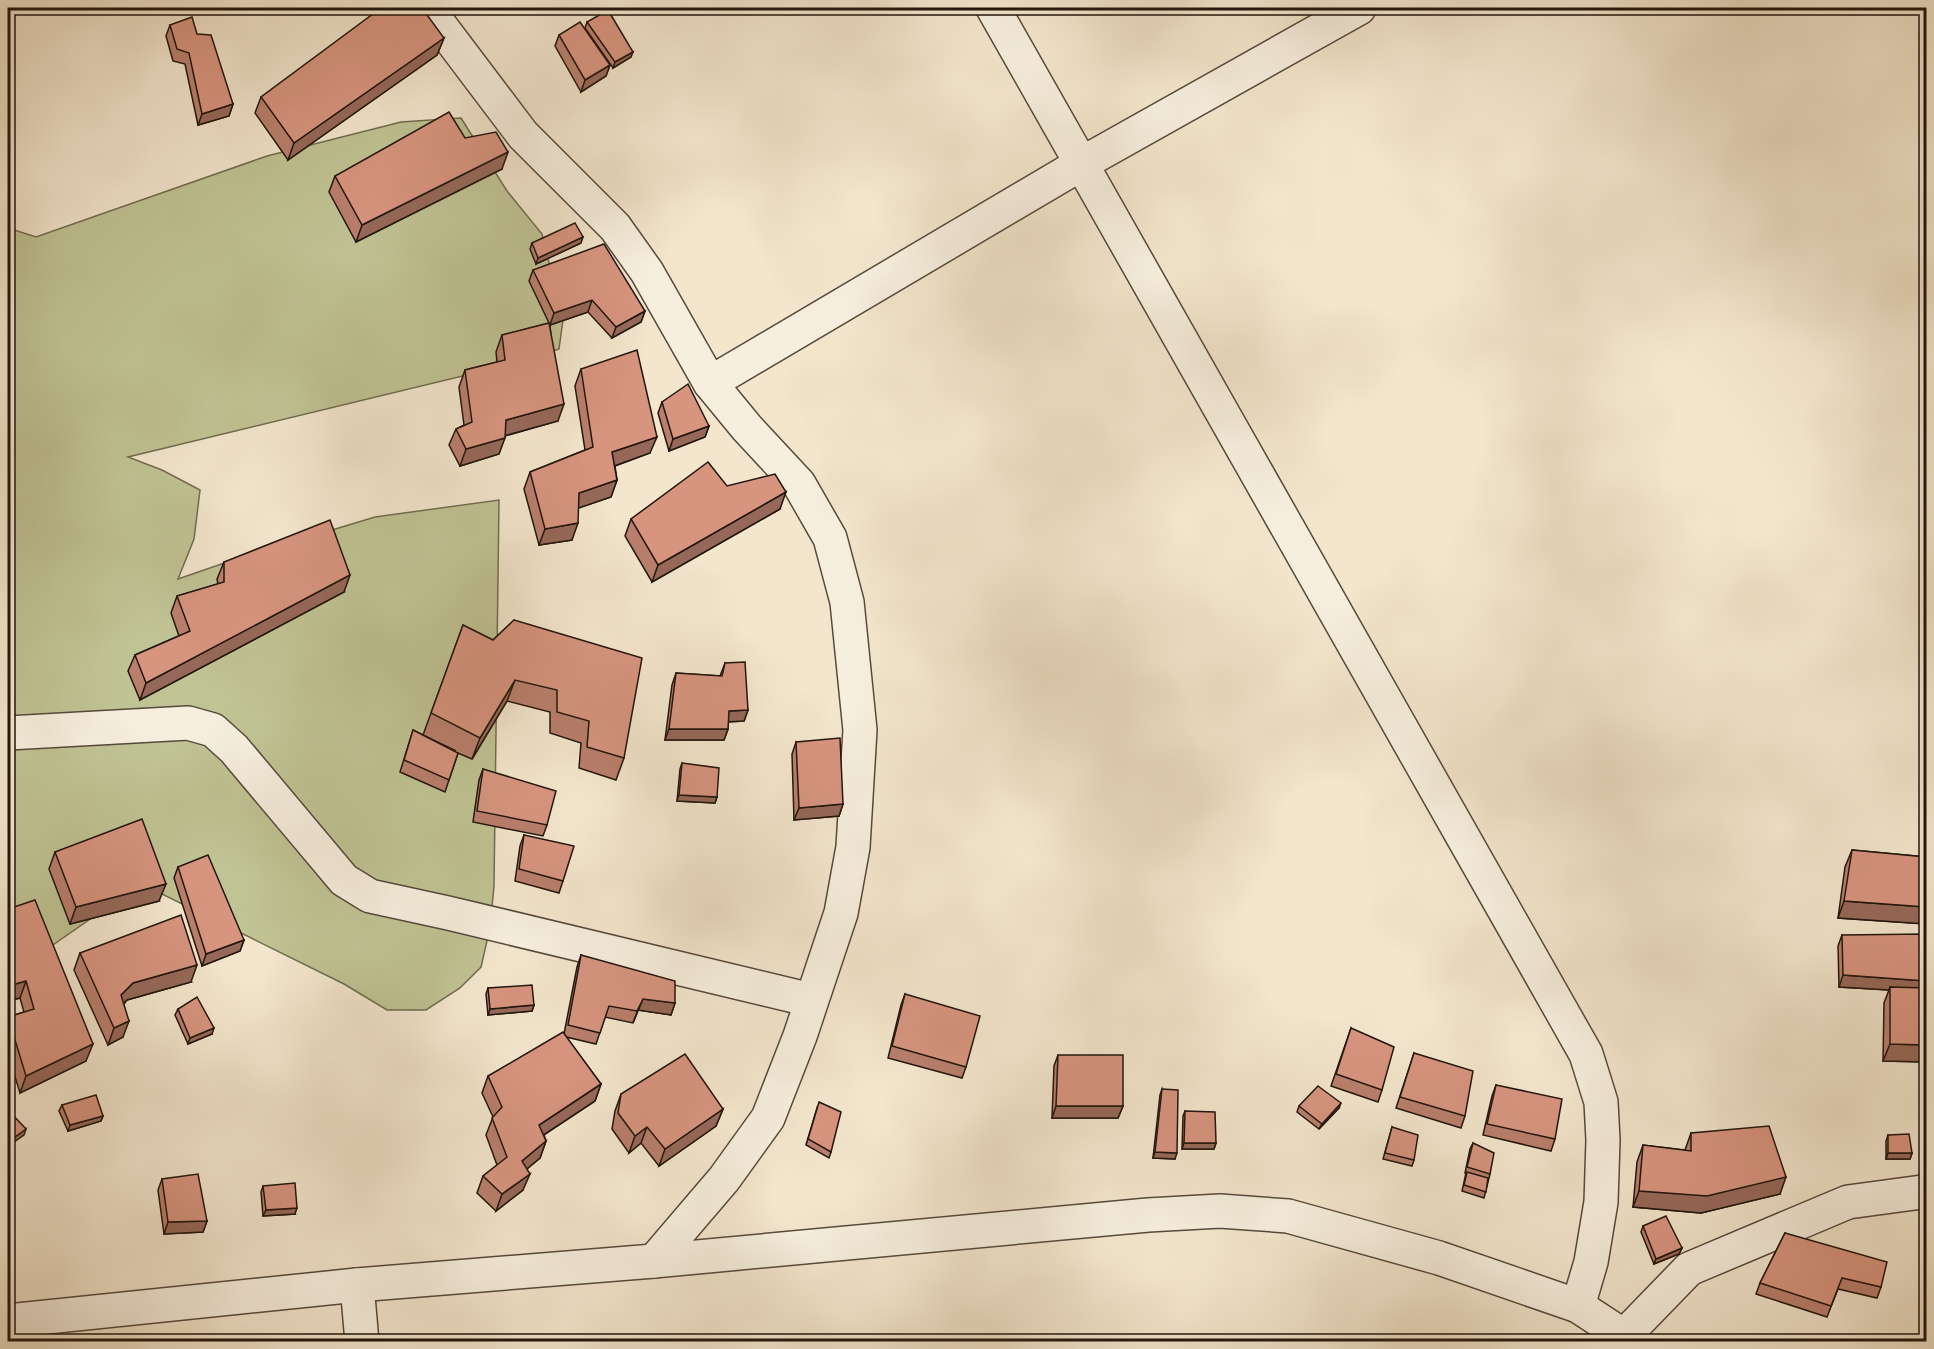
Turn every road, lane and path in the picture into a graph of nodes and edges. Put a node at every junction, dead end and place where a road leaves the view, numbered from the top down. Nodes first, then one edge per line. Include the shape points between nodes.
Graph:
1 (427, 8) edge
2 (993, 8) edge
3 (1359, 8) edge
4 (1081, 164) junction
5 (710, 383) junction
6 (8, 733) edge
7 (811, 1000) junction
8 (1926, 1193) edge
9 (654, 1261) junction
10 (357, 1285) junction
11 (1578, 1306) junction
12 (8, 1321) edge
13 (1629, 1338) edge
14 (362, 1341) edge

1 - 5 street via 523,135 615,227 647,272
2 - 4 street
3 - 4 street
4 - 5 street
4 - 11 street via 1586,1054 1601,1102 1603,1140 1601,1202 1591,1262
5 - 7 street via 799,484 830,538 847,602 860,730 853,847 841,912
6 - 7 street via 188,723 213,730 234,749 344,880 370,896
7 - 9 street via 768,1118 724,1179
8 - 13 street via 1848,1202 1689,1269
9 - 10 street
9 - 11 street via 1220,1211 1288,1216 1438,1258
10 - 12 street
10 - 14 street
11 - 13 street

